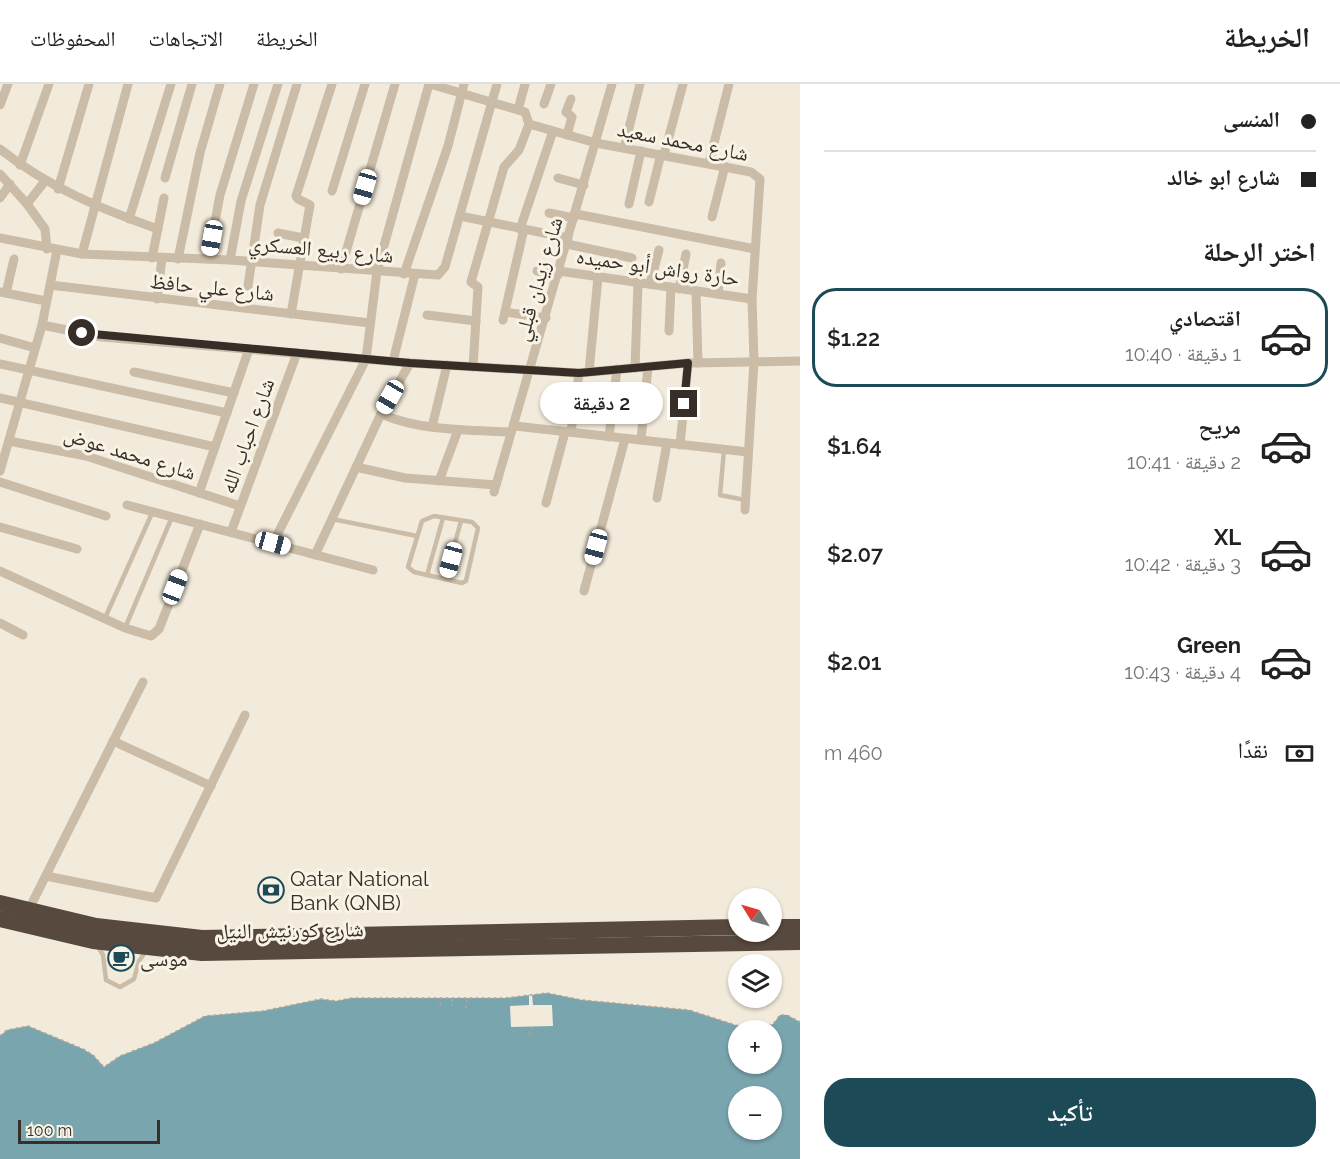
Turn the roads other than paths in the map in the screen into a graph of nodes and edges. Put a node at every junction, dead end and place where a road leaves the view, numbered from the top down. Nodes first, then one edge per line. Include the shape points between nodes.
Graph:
1 (8, 84) edge
2 (49, 84) edge
3 (88, 84) edge
4 (128, 84) edge
5 (171, 84) edge
6 (192, 84) edge
7 (220, 84) edge
8 (254, 84) edge
9 (278, 84) edge
10 (297, 84) edge
11 (332, 84) edge
12 (365, 84) edge
13 (395, 84) edge
14 (429, 84) edge
15 (497, 84) edge
16 (525, 84) edge
17 (551, 84) edge
18 (640, 84) edge
19 (683, 84) edge
20 (729, 84) edge
21 (609, 85) edge
22 (462, 88) edge
23 (1, 99) edge
24 (571, 99) dead end
25 (492, 102) junction
26 (544, 104) dead end
27 (518, 110) junction
28 (529, 124) junction
29 (553, 131) junction
30 (567, 135) junction
31 (596, 143) junction
32 (624, 148) junction
33 (0, 149) edge
34 (641, 151) junction
35 (662, 155) junction
36 (709, 163) junction
37 (20, 165) junction
38 (725, 166) junction
39 (0, 174) edge
40 (165, 178) dead end
41 (558, 178) dead end
42 (45, 181) junction
43 (10, 183) junction
44 (584, 185) junction
45 (58, 189) junction
46 (332, 191) dead end
47 (0, 198) edge
48 (164, 198) dead end
49 (649, 202) dead end
50 (27, 204) junction
51 (629, 204) dead end
52 (93, 205) junction
53 (549, 213) dead end
54 (460, 216) junction
55 (575, 216) junction
56 (712, 217) dead end
57 (129, 219) junction
58 (488, 222) junction
59 (158, 229) junction
60 (522, 229) junction
61 (278, 233) dead end
62 (0, 238) edge
63 (303, 238) junction
64 (568, 241) junction
65 (756, 249) junction
66 (52, 250) junction
67 (658, 250) dead end
68 (82, 254) junction
69 (686, 254) dead end
70 (157, 258) junction
71 (178, 258) junction
72 (632, 258) dead end
73 (14, 259) dead end
74 (208, 259) junction
75 (231, 260) junction
76 (252, 262) junction
77 (721, 263) dead end
78 (298, 265) junction
79 (341, 269) junction
80 (537, 271) dead end
81 (377, 272) junction
82 (558, 273) junction
83 (410, 274) junction
84 (598, 277) junction
85 (638, 283) junction
86 (650, 284) junction
87 (50, 285) junction
88 (249, 286) dead end
89 (675, 288) junction
90 (696, 291) junction
91 (3, 293) edge
92 (718, 294) junction
93 (157, 299) junction
94 (752, 299) junction
95 (46, 301) junction
96 (291, 314) junction
97 (427, 315) dead end
98 (546, 318) junction
99 (476, 321) junction
100 (370, 323) junction
101 (42, 325) junction
102 (669, 331) dead end
103 (0, 338) edge
104 (35, 348) junction
105 (249, 349) junction
106 (297, 353) junction
107 (366, 359) junction
108 (393, 361) junction
109 (754, 361) junction
110 (800, 361) edge
111 (410, 363) junction
112 (693, 363) junction
113 (0, 364) edge
114 (447, 365) junction
115 (648, 366) junction
116 (473, 367) junction
117 (635, 368) junction
118 (29, 369) junction
119 (616, 369) junction
120 (530, 370) junction
121 (134, 372) dead end
122 (590, 372) junction
123 (579, 373) junction
124 (234, 393) junction
125 (0, 399) edge
126 (19, 403) junction
127 (227, 413) junction
128 (381, 414) junction
129 (432, 427) junction
130 (513, 429) junction
131 (458, 430) junction
132 (568, 432) junction
133 (609, 437) junction
134 (625, 439) junction
135 (641, 440) junction
136 (9, 441) junction
137 (667, 443) junction
138 (680, 445) junction
139 (215, 447) junction
140 (724, 450) junction
141 (748, 452) junction
142 (1, 465) edge
143 (356, 467) junction
144 (439, 481) junction
145 (0, 482) edge
146 (199, 493) junction
147 (657, 498) dead end
148 (546, 503) dead end
149 (127, 505) dead end
150 (745, 505) joint
151 (240, 506) junction
152 (153, 512) junction
153 (106, 516) dead end
154 (172, 517) junction
155 (443, 518) junction
156 (332, 519) junction
157 (461, 521) junction
158 (200, 524) junction
159 (0, 527) edge
160 (231, 532) junction
161 (417, 536) junction
162 (273, 543) junction
163 (77, 549) dead end
164 (315, 555) junction
165 (373, 570) dead end
166 (0, 572) edge
167 (427, 575) junction
168 (445, 579) junction
169 (584, 591) dead end
170 (105, 618) junction
171 (0, 623) edge
172 (125, 628) junction
173 (23, 635) dead end
174 (143, 682) dead end
175 (245, 715) dead end
176 (114, 741) junction
177 (211, 786) junction
178 (46, 876) junction
179 (0, 903) edge
180 (28, 911) junction
181 (0, 920) edge
182 (728, 927) edge
183 (782, 927) edge
184 (800, 927) edge
185 (93, 941) junction
186 (800, 942) edge
187 (148, 949) junction

1 - 23 street
2 - 37 street
3 - 45 street
4 - 52 street
5 - 57 street
6 - 40 street
7 - 71 street via 200,153
8 - 74 street via 220,195
9 - 75 street via 241,201
10 - 76 street via 260,205
11 - 63 street via 296,196 310,204
12 - 46 street
13 - 79 street
14 - 22 street
14 - 81 street
15 - 25 street
16 - 27 street
17 - 26 street
18 - 32 street
19 - 35 street
20 - 36 street
21 - 31 street, شارع زيدان قبلي
22 - 25 street
22 - 83 street
24 - 30 street via 566,112 572,117
25 - 27 street
25 - 54 street
27 - 28 street via 526,113
28 - 29 street, شارع محمد سعيد
28 - 58 street via 519,150 504,167
29 - 30 street, شارع محمد سعيد
29 - 60 street
30 - 31 street, شارع محمد سعيد
31 - 32 street, شارع محمد سعيد
31 - 44 street, شارع زيدان قبلي
32 - 34 street, شارع محمد سعيد
33 - 37 street
34 - 35 street, شارع محمد سعيد
34 - 51 street
35 - 36 street, شارع محمد سعيد
35 - 49 street
36 - 38 street, شارع محمد سعيد
37 - 42 street
38 - 56 street
38 - 65 street, شارع محمد سعيد via 751,172 760,180
39 - 43 street
41 - 44 street
42 - 45 street
42 - 50 street
43 - 47 street
43 - 50 street
44 - 55 street, شارع زيدان قبلي
45 - 52 street
48 - 59 street
50 - 66 street via 45,229
52 - 57 street
52 - 68 street
53 - 55 street
54 - 58 street
54 - 83 street, شارع ربيع العسكري via 443,272
55 - 64 street, شارع زيدان قبلي
55 - 65 street
57 - 59 street
58 - 60 street
58 - 99 street via 471,282 477,286
59 - 70 street
60 - 64 street
60 - 98 street via 504,316
61 - 63 street
62 - 66 street, شارع ربيع العسكري
63 - 78 street
64 - 72 street
64 - 82 street, شارع زيدان قبلي
65 - 94 street, شارع محمد سعيد
66 - 68 street, شارع ربيع العسكري
66 - 87 street
67 - 86 street
68 - 70 street, شارع ربيع العسكري
69 - 89 street
70 - 71 street, شارع ربيع العسكري
70 - 93 street
71 - 74 street, شارع ربيع العسكري
73 - 91 street
74 - 75 street, شارع ربيع العسكري
75 - 76 street, شارع ربيع العسكري
76 - 78 street, شارع ربيع العسكري
76 - 88 street
77 - 92 street
78 - 79 street, شارع ربيع العسكري
78 - 96 street
79 - 81 street, شارع ربيع العسكري
80 - 82 street, حارة رواش أبو حميده
81 - 83 street, شارع ربيع العسكري
81 - 100 street
82 - 84 street, حارة رواش أبو حميده
82 - 98 street, شارع زيدان قبلي
83 - 108 street
84 - 85 street, حارة رواش أبو حميده
84 - 122 street
85 - 86 street, حارة رواش أبو حميده
85 - 117 street
86 - 89 street, حارة رواش أبو حميده
87 - 93 street, شارع علي حافظ
87 - 95 street
89 - 90 street, حارة رواش أبو حميده
89 - 102 street
90 - 92 street, حارة رواش أبو حميده
90 - 112 street
91 - 95 street
92 - 94 street, حارة رواش أبو حميده
93 - 96 street, شارع علي حافظ
94 - 109 street, شارع محمد سعيد
95 - 101 street
96 - 100 street, شارع علي حافظ
97 - 99 street
98 - 120 street, شارع زيدان قبلي
99 - 116 street
100 - 107 street
101 - 104 street
101 - 105 street via 102,337
103 - 104 street
104 - 118 street
105 - 106 street
105 - 124 street
106 - 107 street
106 - 151 street, شارع احباب الله
107 - 108 street
107 - 162 street
108 - 111 street
109 - 110 street
109 - 112 street
109 - 141 street, شارع محمد سعيد
111 - 114 street
111 - 128 street
112 - 115 street
112 - 138 street
113 - 118 street
114 - 116 street
114 - 129 street
115 - 117 street
115 - 135 street
116 - 120 street
117 - 119 street
118 - 126 street
118 - 127 street
119 - 122 street
119 - 133 street
120 - 123 street
120 - 130 street, شارع زيدان قبلي
121 - 124 street
122 - 123 street
123 - 132 street
124 - 127 street
125 - 126 street
126 - 136 street
126 - 139 street
127 - 139 street
128 - 129 street
128 - 143 street
129 - 131 street
130 - 131 street
130 - 132 street
130 - 144 street, شارع زيدان قبلي via 495,489
131 - 144 street
132 - 133 street
132 - 148 street
133 - 134 street
134 - 135 street
134 - 169 street
135 - 137 street
136 - 142 street
136 - 146 street, شارع محمد عوض via 86,456
137 - 138 street
137 - 147 street
138 - 140 street
139 - 146 street
140 - 141 street
140 - 150 lane via 720,495
141 - 150 street, شارع محمد سعيد
143 - 144 street
143 - 156 street
145 - 153 street
146 - 151 street, شارع محمد عوض
149 - 152 street
151 - 160 street, شارع احباب الله
152 - 154 street
152 - 170 lane
154 - 158 street
154 - 172 lane
155 - 157 lane
155 - 161 lane via 425,518
155 - 167 lane
156 - 161 lane
156 - 164 street
157 - 168 lane
157 - 168 lane via 478,528 466,581
158 - 160 street
158 - 172 street via 156,634 145,635
159 - 163 street
160 - 162 street
161 - 167 lane via 408,567 414,573
162 - 164 street
164 - 165 street
166 - 170 street
167 - 168 lane
170 - 172 street
171 - 173 street
174 - 176 street
175 - 177 street
176 - 177 street
176 - 178 street
177 - 178 street via 156,898
178 - 180 street
179 - 180 highway, شارع كورنيش النيل
180 - 182 highway, شارع كورنيش النيل via 128,930 202,938
181 - 185 highway, شارع كورنيش النيل
183 - 184 highway
185 - 187 highway, شارع كورنيش النيل
185 - 187 lane via 103,955 106,980 115,987 130,984
186 - 187 highway, شارع كورنيش النيل via 256,954

